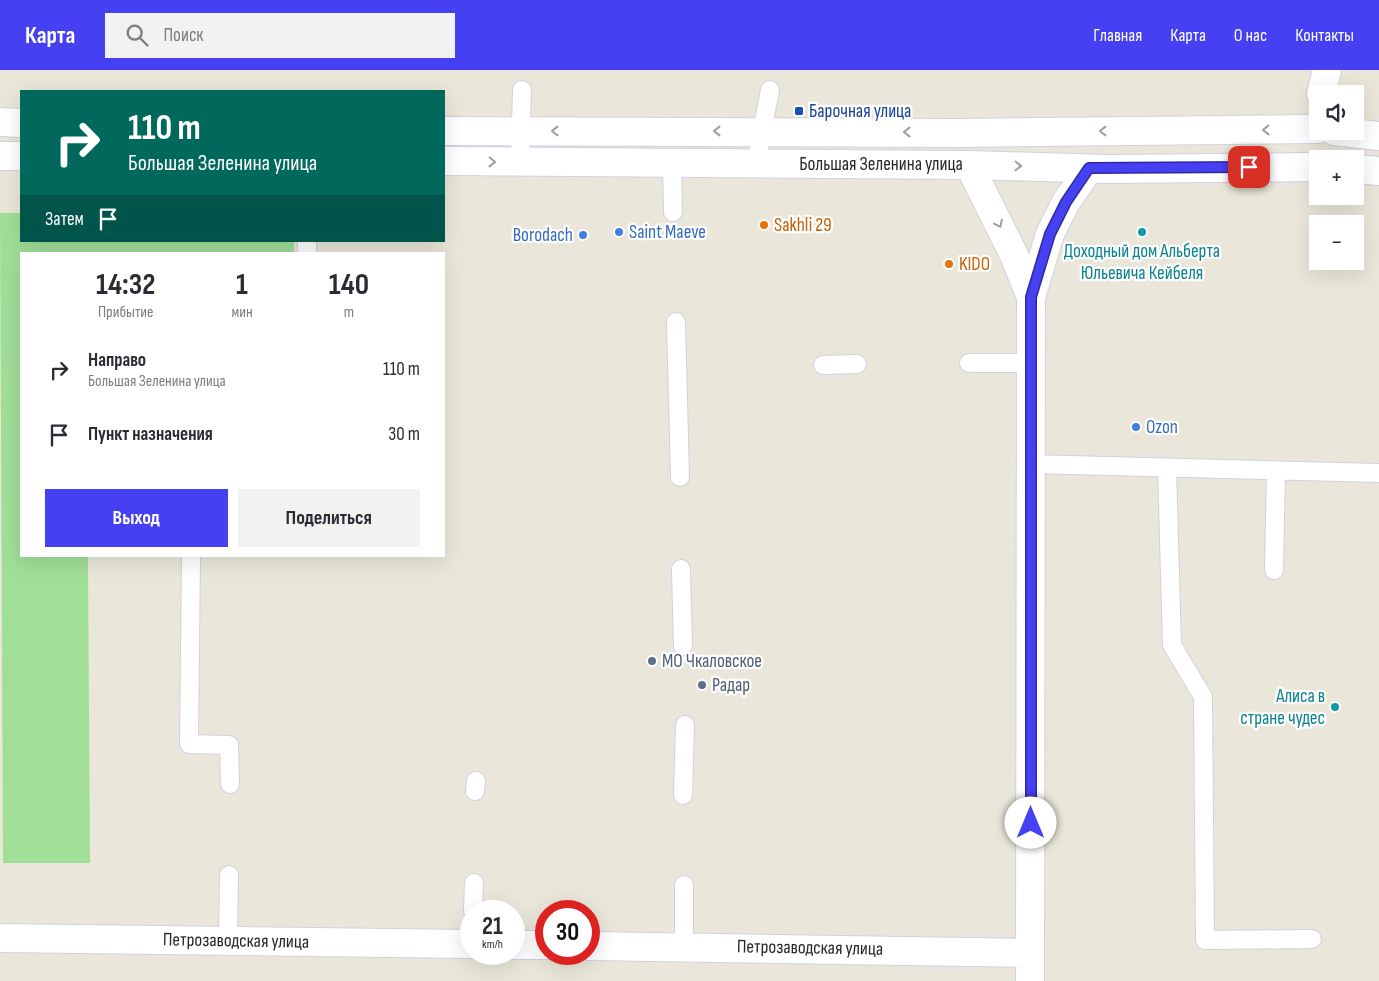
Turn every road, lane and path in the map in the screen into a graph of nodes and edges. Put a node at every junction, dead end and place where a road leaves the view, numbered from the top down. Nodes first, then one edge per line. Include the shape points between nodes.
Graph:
1 (1326, 70) edge
2 (1323, 85) edge
3 (522, 90) dead end
4 (770, 90) dead end
5 (0, 122) edge
6 (20, 123) edge
7 (1309, 125) edge
8 (522, 130) junction
9 (445, 131) edge
10 (761, 131) junction
11 (1364, 133) edge
12 (1379, 136) edge
13 (0, 156) edge
14 (20, 156) edge
15 (445, 161) edge
16 (520, 162) junction
17 (672, 162) junction
18 (756, 163) junction
19 (969, 164) junction
20 (1309, 166) edge
21 (1089, 168) junction
22 (1364, 170) edge
23 (1379, 171) edge
24 (674, 212) dead end
25 (1031, 297) junction
26 (676, 322) dead end
27 (968, 363) dead end
28 (1031, 363) junction
29 (857, 364) dead end
30 (823, 365) dead end
31 (1031, 464) junction
32 (1167, 468) junction
33 (1276, 470) junction
34 (1379, 473) edge
35 (680, 477) dead end
36 (191, 557) edge
37 (681, 569) dead end
38 (1274, 570) dead end
39 (683, 646) dead end
40 (685, 725) dead end
41 (230, 784) dead end
42 (683, 795) dead end
43 (229, 875) dead end
44 (474, 884) dead end
45 (684, 885) dead end
46 (473, 900) edge
47 (0, 938) edge
48 (1312, 939) dead end
49 (228, 941) junction
50 (460, 944) edge
51 (600, 946) edge
52 (684, 947) junction
53 (1030, 952) junction
54 (1030, 981) edge

1 - 2 street
3 - 8 lane
4 - 10 lane
5 - 6 street
7 -> 10 street, Большая Зеленина улица via 956,132
8 - 9 street, Большая Зеленина улица
10 -> 8 street, Большая Зеленина улица
8 - 16 lane
10 - 18 lane
11 - 12 street, Большая Зеленина улица
13 - 14 street
15 -> 16 street, Большая Зеленина улица
16 - 17 street, Большая Зеленина улица
17 - 18 street, Большая Зеленина улица
17 - 24 lane
18 - 19 street, Большая Зеленина улица
19 -> 21 street, Большая Зеленина улица
19 -> 25 street
20 - 21 street, Большая Зеленина улица
21 - 25 street via 1066,202 1050,234
22 - 23 street
25 - 28 street
26 - 35 lane
27 - 28 lane
28 - 31 street
29 - 30 lane
31 - 32 lane
31 - 53 street
32 - 33 lane
32 - 48 lane via 1172,644 1203,697 1205,940
33 - 34 lane
33 - 38 lane
36 - 41 lane via 189,744 229,745
37 - 39 lane
40 - 42 lane
43 - 49 lane
44 - 46 lane
45 - 52 lane
47 - 49 street, Петрозаводская улица
49 - 50 street, Петрозаводская улица
51 - 52 street, Петрозаводская улица
52 - 53 street, Петрозаводская улица
53 - 54 street

